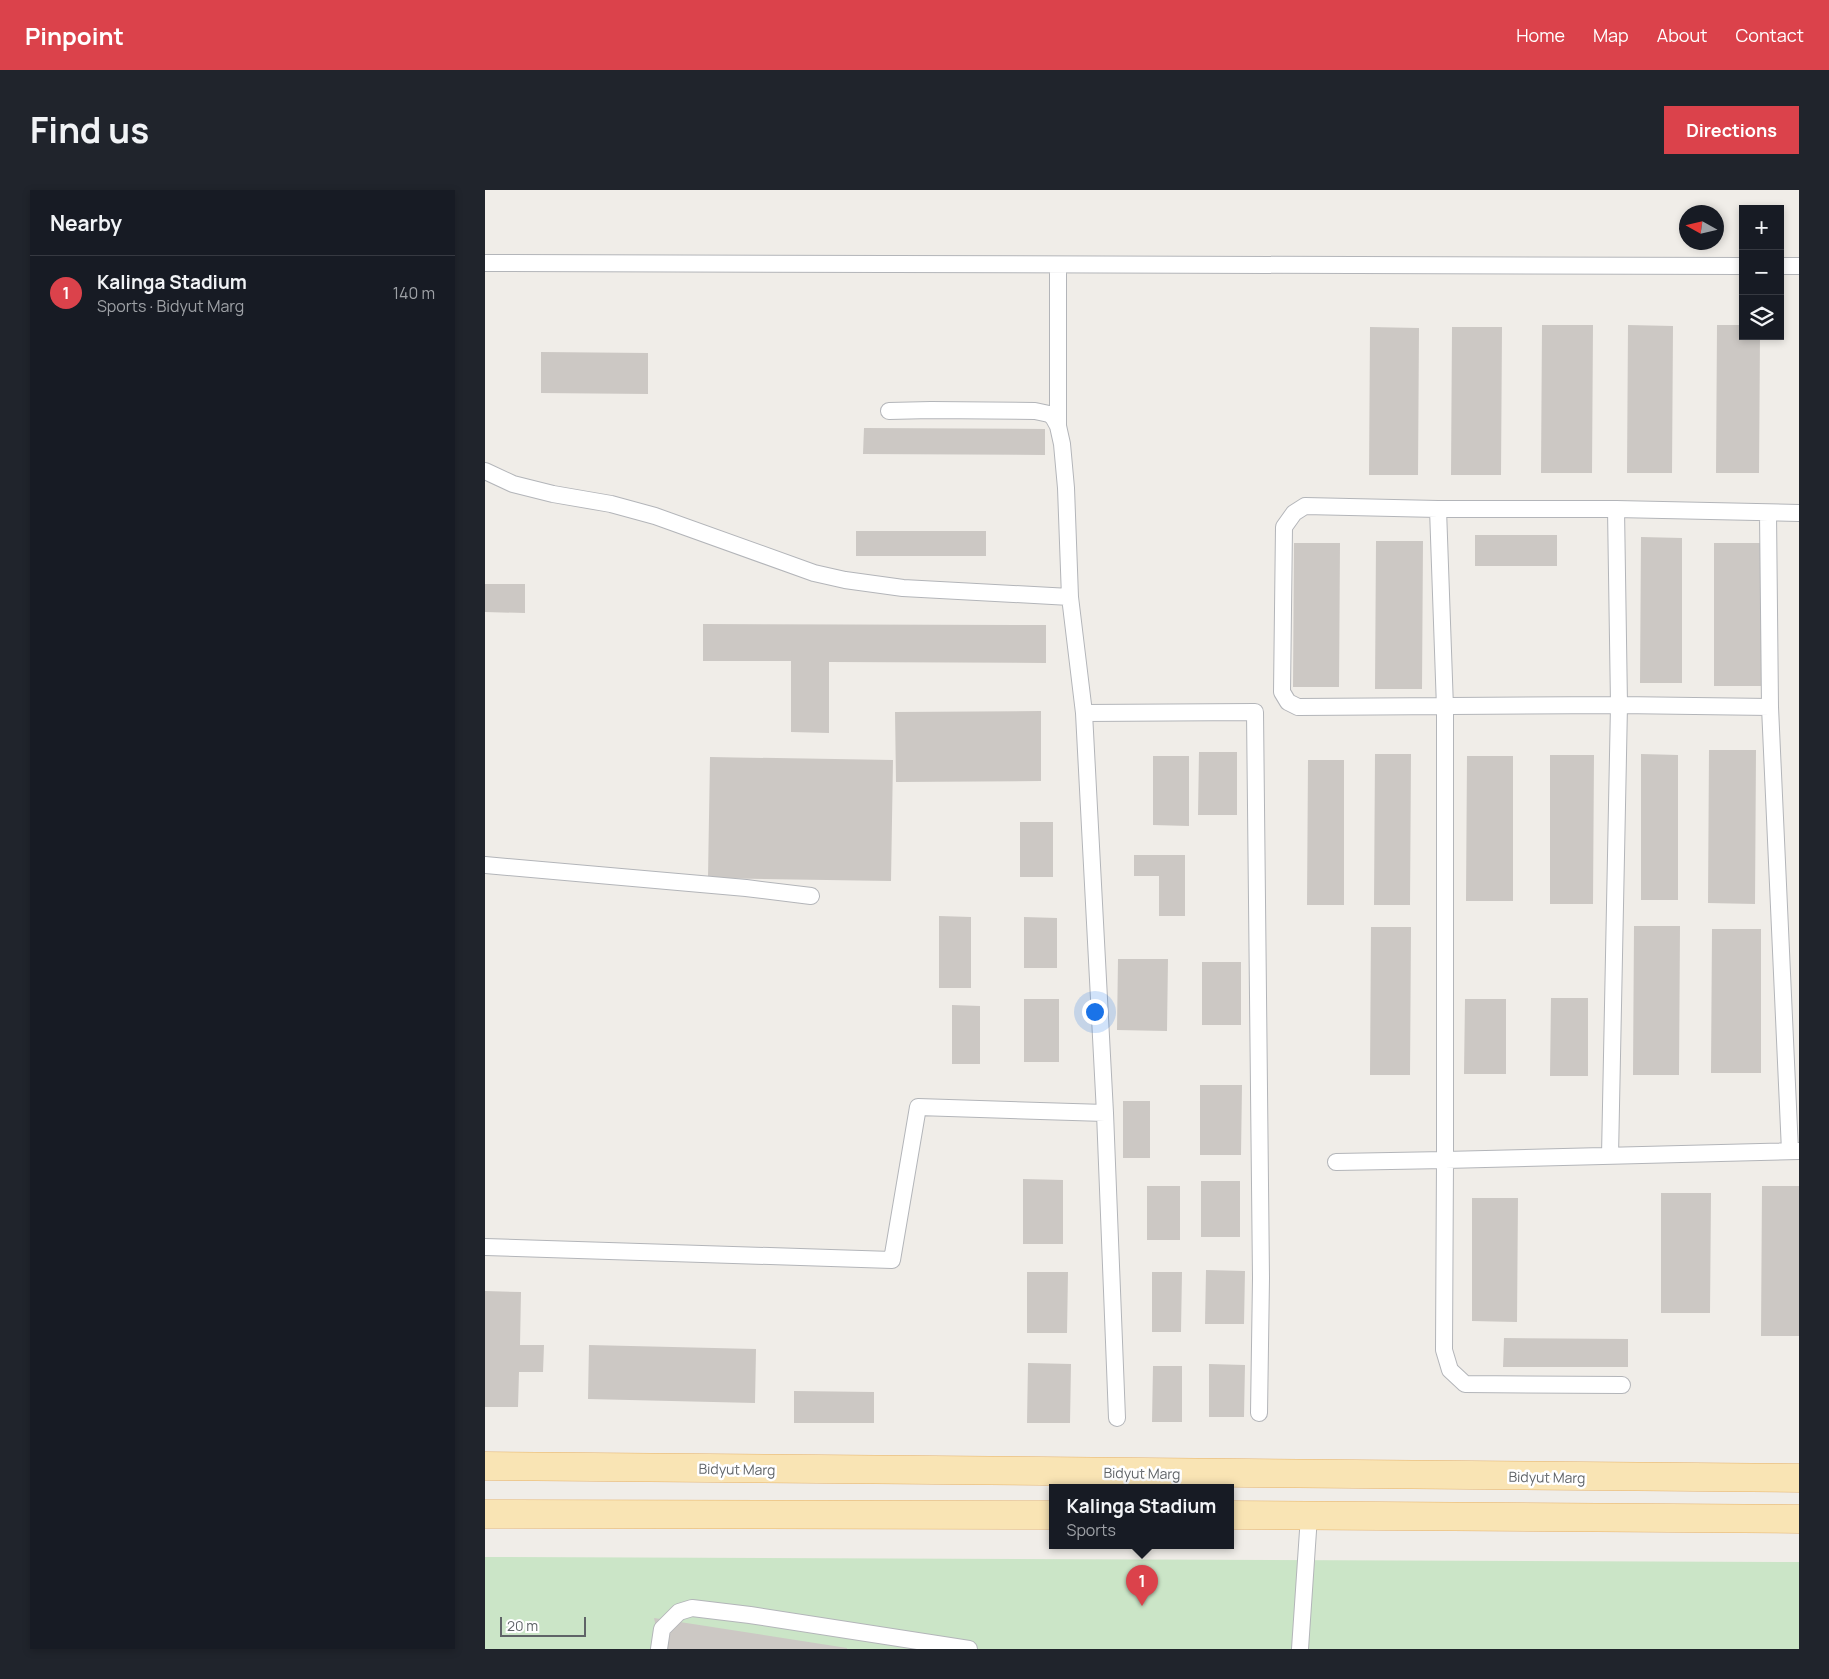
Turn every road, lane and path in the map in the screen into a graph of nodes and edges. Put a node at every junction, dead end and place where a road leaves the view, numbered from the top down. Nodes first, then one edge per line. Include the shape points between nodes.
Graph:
1 (485, 263) edge
2 (1058, 265) junction
3 (1739, 266) edge
4 (1784, 266) edge
5 (1799, 266) edge
6 (889, 411) dead end
7 (1058, 426) junction
8 (485, 471) edge
9 (1438, 509) junction
10 (1616, 509) junction
11 (1768, 513) junction
12 (1799, 513) edge
13 (1070, 597) junction
14 (1619, 705) junction
15 (1770, 707) junction
16 (1445, 708) junction
17 (1084, 713) junction
18 (485, 865) edge
19 (811, 896) dead end
20 (1105, 1112) junction
21 (1795, 1151) edge
22 (1610, 1156) junction
23 (1445, 1160) junction
24 (1336, 1162) dead end
25 (485, 1247) edge
26 (1622, 1385) dead end
27 (1259, 1413) dead end
28 (1117, 1418) dead end
29 (485, 1466) edge
30 (1799, 1478) edge
31 (485, 1514) edge
32 (1049, 1515) edge
33 (1234, 1515) edge
34 (1309, 1516) junction
35 (1799, 1519) edge
36 (659, 1649) edge
37 (969, 1649) edge
38 (1300, 1649) edge

1 - 2 lane
2 - 3 lane
2 - 7 lane
4 - 5 lane
6 - 7 lane via 1035,411 1049,414
7 - 13 lane via 1066,488
8 - 13 lane via 513,484 655,516 805,570 845,580 903,588
9 - 10 lane
9 - 16 lane
9 - 16 lane via 1305,506 1294,513 1284,527 1282,692 1288,702 1298,708
10 - 11 lane
10 - 14 lane
11 - 12 lane
11 - 15 lane
13 - 17 lane
14 - 15 lane
14 - 16 lane
14 - 22 lane
15 - 21 lane
16 - 23 lane
17 - 20 lane
17 - 27 lane via 1255,712 1261,1269
18 - 19 lane
20 - 25 lane via 918,1107 892,1260
20 - 28 lane
21 - 22 lane
22 - 23 lane
23 - 24 lane
23 - 26 lane via 1444,1350 1451,1370 1465,1384
29 - 30 main road, Bidyut Marg
31 - 32 main road
33 - 34 main road
34 - 35 main road
34 - 38 lane
36 - 37 lane via 662,1629 679,1612 692,1608

